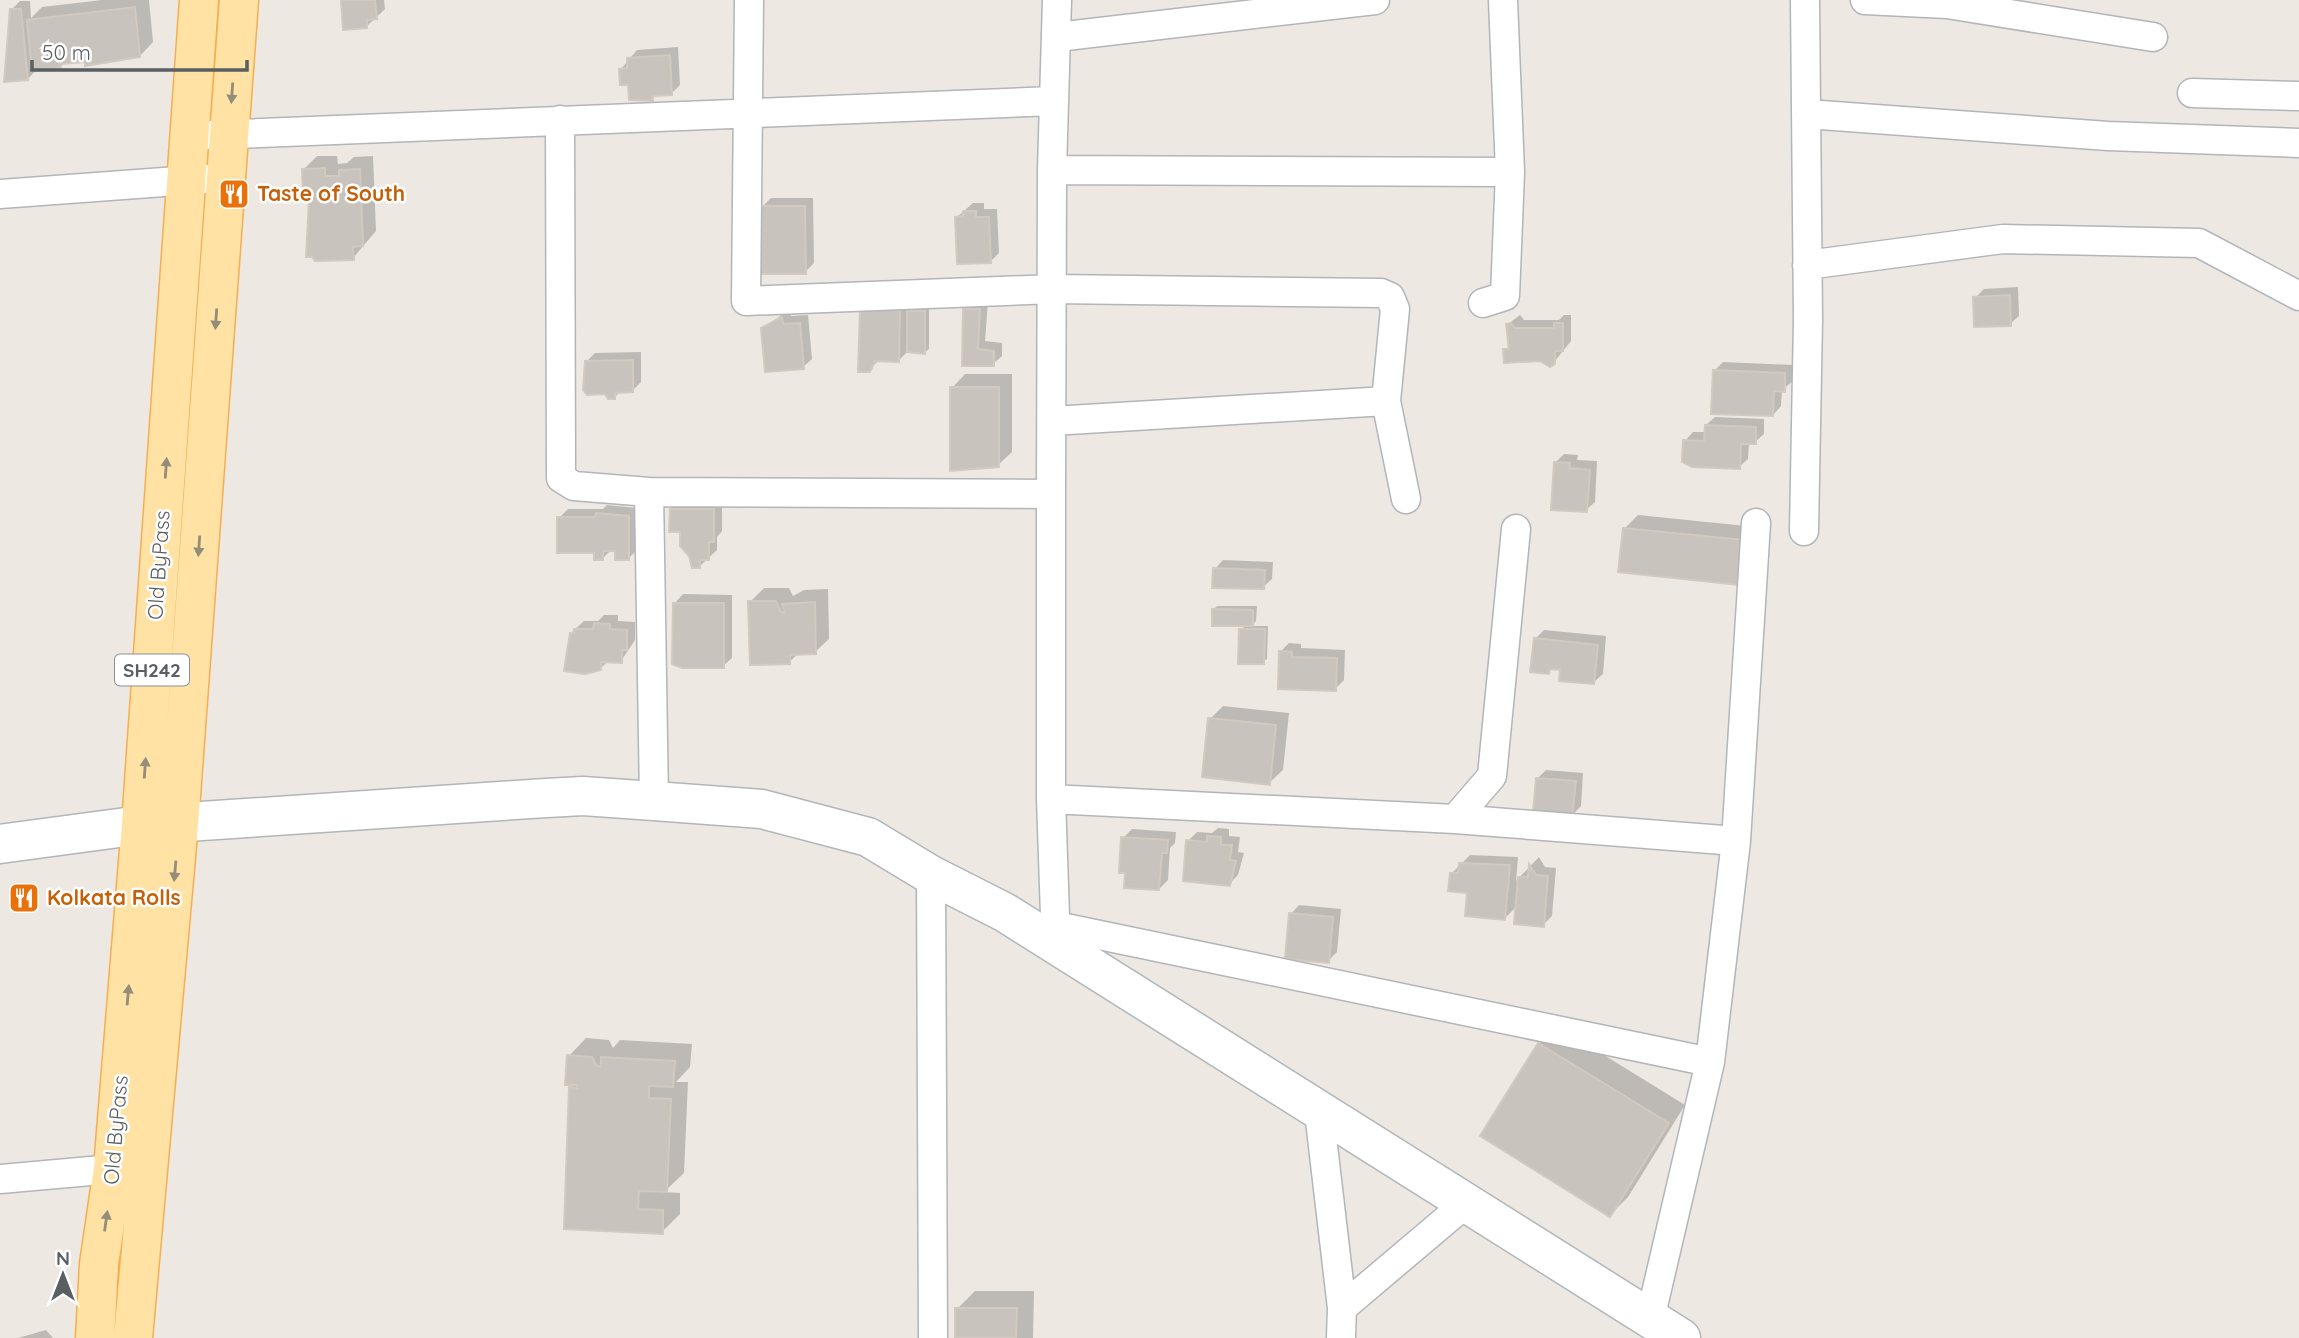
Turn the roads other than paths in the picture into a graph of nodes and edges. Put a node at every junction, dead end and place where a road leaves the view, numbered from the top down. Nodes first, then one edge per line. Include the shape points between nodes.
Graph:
1 (199, 0) edge
2 (239, 0) edge
3 (749, 0) edge
4 (1057, 0) edge
5 (1375, 0) edge
6 (1503, 0) edge
7 (1805, 0) edge
8 (1865, 0) edge
9 (1057, 37) junction
10 (2153, 37) dead end
11 (2192, 93) dead end
12 (2299, 96) edge
13 (1054, 101) junction
14 (746, 112) junction
15 (1807, 114) junction
16 (560, 120) junction
17 (189, 135) junction
18 (229, 135) junction
19 (2299, 143) edge
20 (1052, 170) junction
21 (1510, 172) junction
22 (226, 178) junction
23 (186, 179) junction
24 (0, 194) edge
25 (1807, 265) junction
26 (1054, 289) junction
27 (2299, 296) edge
28 (1483, 303) dead end
29 (1386, 401) junction
30 (1052, 421) junction
31 (649, 492) junction
32 (1051, 494) junction
33 (1406, 499) dead end
34 (1756, 523) dead end
35 (1516, 529) dead end
36 (1804, 531) dead end
37 (1051, 799) junction
38 (653, 800) junction
39 (1455, 819) junction
40 (179, 823) junction
41 (141, 825) junction
42 (1737, 841) junction
43 (0, 844) edge
44 (931, 875) junction
45 (1056, 935) junction
46 (1710, 1062) junction
47 (1319, 1112) junction
48 (113, 1169) junction
49 (0, 1179) edge
50 (1465, 1204) junction
51 (139, 1262) junction
52 (100, 1264) junction
53 (1342, 1308) junction
54 (1665, 1328) edge
55 (94, 1338) edge
56 (133, 1338) edge
57 (933, 1338) edge
58 (1341, 1338) edge

1 - 17 main road, Old ByPass / SH242
2 -> 18 main road
3 - 14 street
4 - 9 street
5 - 9 street
6 - 21 street
7 - 15 street
8 - 10 street via 1947,4
9 - 13 street
11 - 12 street
13 - 14 street
13 - 20 street
14 - 16 street
14 - 26 street via 746,301
15 - 19 street via 2108,136
15 - 25 street
16 - 18 street
16 - 31 street via 561,478 575,486
17 - 18 street
17 - 23 main road, Old ByPass / SH242
18 - 22 main road
20 - 21 street
20 - 26 street
21 - 28 street via 1505,296
22 - 23 street
22 -> 40 main road
23 - 24 street
41 -> 23 main road, Old ByPass / SH242
25 - 27 street via 2003,239 2199,243
25 - 36 street
26 - 29 street via 1381,293 1390,297 1395,309
26 - 30 street
29 - 30 street
29 - 33 street
30 - 32 street
31 - 32 street
31 - 38 street
32 - 37 street
34 - 42 street
35 - 39 street via 1492,776
37 - 39 street
37 - 45 street
38 - 40 street via 583,796
38 - 44 street via 762,809 868,837
39 - 42 street
40 - 41 street
40 -> 51 main road
41 - 43 street
48 -> 41 main road, Old ByPass / SH242
42 - 46 street
44 - 45 street
44 - 57 street
45 - 46 street
45 - 47 street
46 - 54 street
47 - 50 street
47 - 53 street
48 - 49 street
52 -> 48 main road, Old ByPass / SH242
50 - 53 street
50 - 54 street
51 - 52 main road
51 - 56 main road
52 - 55 main road, Old ByPass / SH242
53 - 58 street

